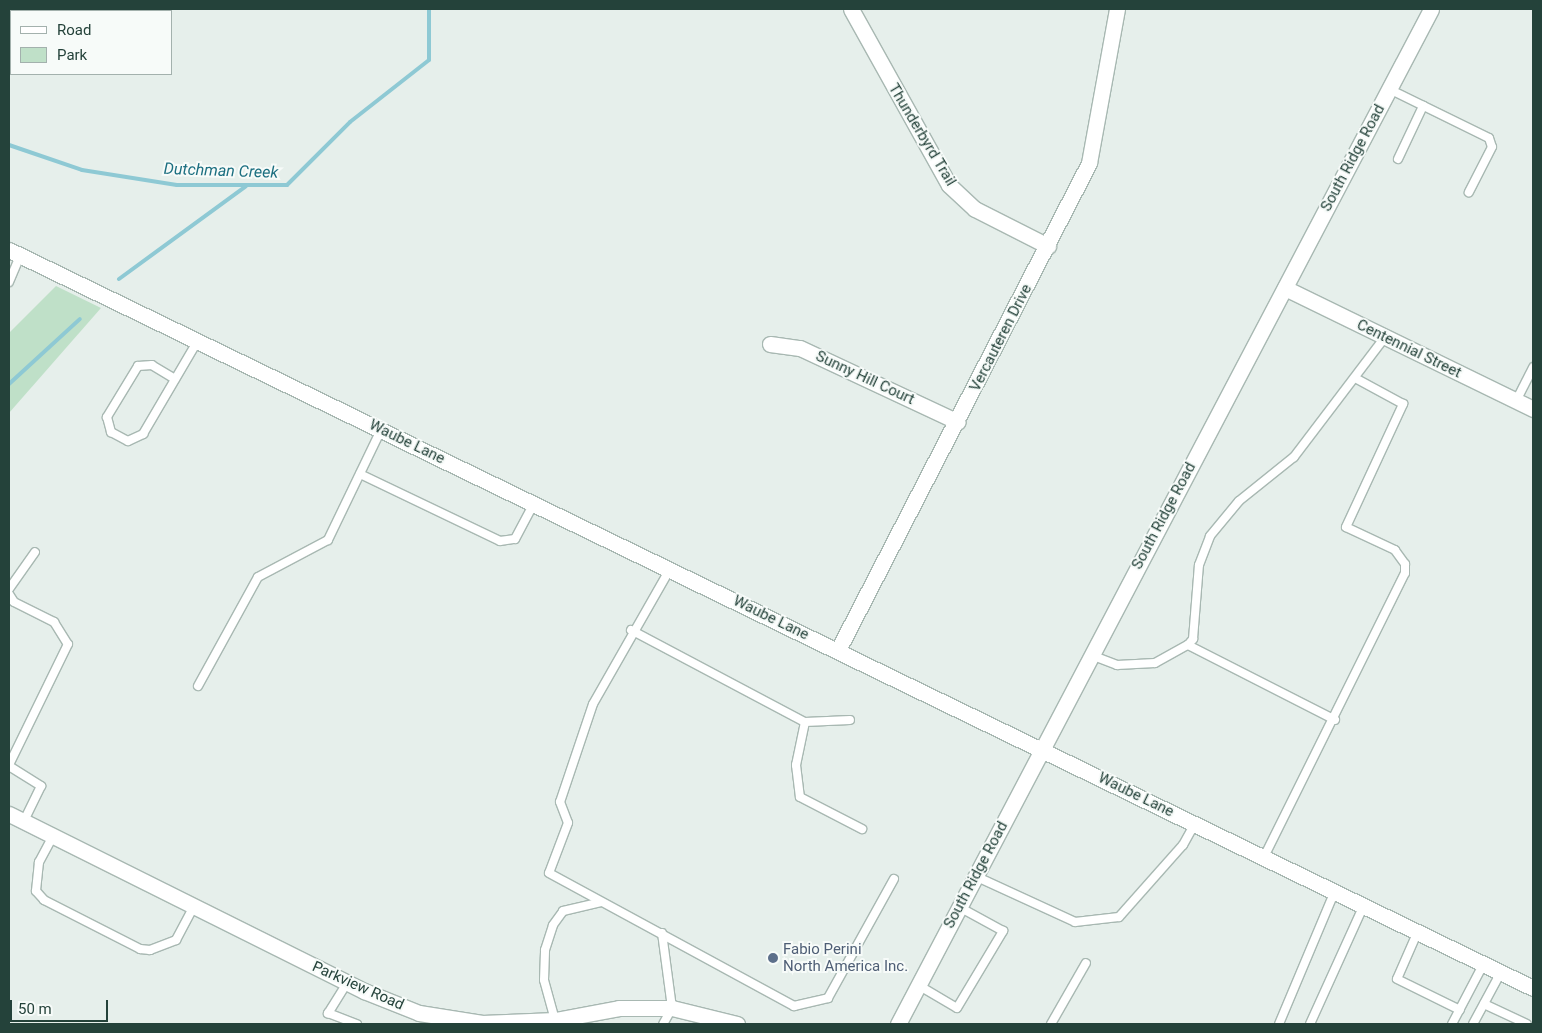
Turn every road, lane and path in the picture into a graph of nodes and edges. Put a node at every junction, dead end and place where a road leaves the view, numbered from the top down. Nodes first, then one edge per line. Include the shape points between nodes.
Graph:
1 (852, 9) edge
2 (1118, 9) edge
3 (1431, 9) edge
4 (1389, 89) junction
5 (1423, 106) junction
6 (1398, 159) dead end
7 (1469, 192) dead end
8 (1048, 246) junction
9 (15, 253) edge
10 (9, 282) edge
11 (1285, 288) junction
12 (1385, 337) junction
13 (197, 342) junction
14 (770, 344) dead end
15 (1533, 367) edge
16 (1355, 378) junction
17 (175, 379) junction
18 (1516, 401) junction
19 (1533, 409) edge
20 (958, 422) junction
21 (381, 430) junction
22 (360, 474) junction
23 (534, 504) junction
24 (35, 552) dead end
25 (670, 569) junction
26 (9, 589) edge
27 (9, 594) edge
28 (631, 630) junction
29 (1188, 645) junction
30 (838, 650) junction
31 (1091, 655) junction
32 (198, 686) dead end
33 (850, 720) dead end
34 (1334, 720) junction
35 (805, 722) junction
36 (1042, 749) junction
37 (9, 766) edge
38 (9, 814) edge
39 (24, 821) junction
40 (1195, 823) junction
41 (862, 829) dead end
42 (53, 836) junction
43 (1264, 857) junction
44 (975, 876) junction
45 (894, 879) dead end
46 (1335, 891) junction
47 (602, 902) junction
48 (1364, 905) junction
49 (194, 906) junction
50 (959, 907) junction
51 (1418, 931) junction
52 (662, 933) junction
53 (1086, 963) dead end
54 (1484, 964) junction
55 (1501, 972) junction
56 (347, 983) junction
57 (918, 985) junction
58 (1533, 988) edge
59 (1484, 1004) junction
60 (672, 1008) junction
61 (1460, 1010) junction
62 (555, 1020) junction
63 (701, 1020) edge
64 (444, 1021) edge
65 (356, 1024) edge
66 (663, 1024) edge
67 (737, 1024) edge
68 (898, 1024) edge
69 (1051, 1024) edge
70 (1279, 1024) edge
71 (1310, 1024) edge
72 (1452, 1024) edge
73 (1473, 1024) edge
74 (1527, 1024) edge

1 - 8 street, Thunderbyrd Trail via 949,185 975,209
2 - 8 street, Vercauteren Drive via 1095,143
3 - 4 street, South Ridge Road
4 - 5 lane
4 - 11 street, South Ridge Road
5 - 6 lane
5 - 7 lane via 1491,141
8 - 20 street, Vercauteren Drive
9 - 10 lane
9 - 13 street, Waube Lane
11 - 12 street, Centennial Street
11 - 31 street, South Ridge Road
12 - 16 lane
12 - 18 street, Centennial Street
13 - 17 lane
13 - 21 street, Waube Lane
14 - 20 street, Sunny Hill Court via 800,348
15 - 18 lane
16 - 29 lane via 1294,457 1239,501 1210,536 1199,565 1193,639
16 - 34 lane via 1403,404 1346,527 1395,550 1405,564 1405,573
17 - 17 lane via 143,434 128,441 111,432 106,417 138,366 152,366
18 - 19 street, Centennial Street
20 - 30 street, Vercauteren Drive
21 - 22 lane
21 - 23 street, Waube Lane
22 - 23 lane via 500,541 515,539
22 - 32 lane via 328,540 258,577
23 - 25 street, Waube Lane
24 - 26 lane
25 - 28 lane
25 - 30 street, Waube Lane
27 - 37 lane via 14,602 54,622 68,644
28 - 35 lane
28 - 47 lane via 593,704 560,802 568,823 549,873
29 - 31 lane via 1156,662 1117,665
29 - 34 lane
30 - 36 street, Waube Lane
31 - 36 street, South Ridge Road
33 - 35 lane
34 - 43 lane
35 - 41 lane via 796,765 800,797
36 - 40 street, Waube Lane
36 - 44 street, South Ridge Road
37 - 39 lane via 41,786
38 - 39 street, Parkview Road
39 - 42 street, Parkview Road
40 - 43 street, Waube Lane
40 - 44 lane via 1183,846 1119,917 1075,922
42 - 49 street, Parkview Road
42 - 49 lane via 39,862 36,891 44,900 140,949 150,950 176,940
43 - 46 street, Waube Lane
44 - 50 street, South Ridge Road
45 - 52 lane via 840,981 828,998 820,1000 794,1006
46 - 48 street, Waube Lane
46 - 70 lane
47 - 52 lane
47 - 62 lane via 563,911 553,925 545,950 544,980
48 - 51 street, Waube Lane
48 - 71 lane
49 - 56 street, Parkview Road
50 - 57 street, South Ridge Road
50 - 57 lane via 1003,931 957,1008
51 - 54 street, Waube Lane
51 - 61 lane via 1397,979
52 - 60 lane
53 - 69 lane
54 - 55 street, Waube Lane
54 - 61 lane
55 - 58 street, Waube Lane
55 - 59 lane
56 - 64 street, Parkview Road
56 - 65 lane via 328,1013
57 - 68 street, South Ridge Road
59 - 73 lane
59 - 74 lane
60 - 62 street, Parkview Road via 619,1008
60 - 63 street, Parkview Road
60 - 66 lane
61 - 72 lane
62 - 64 street, Parkview Road via 482,1024
63 - 67 street, Parkview Road

